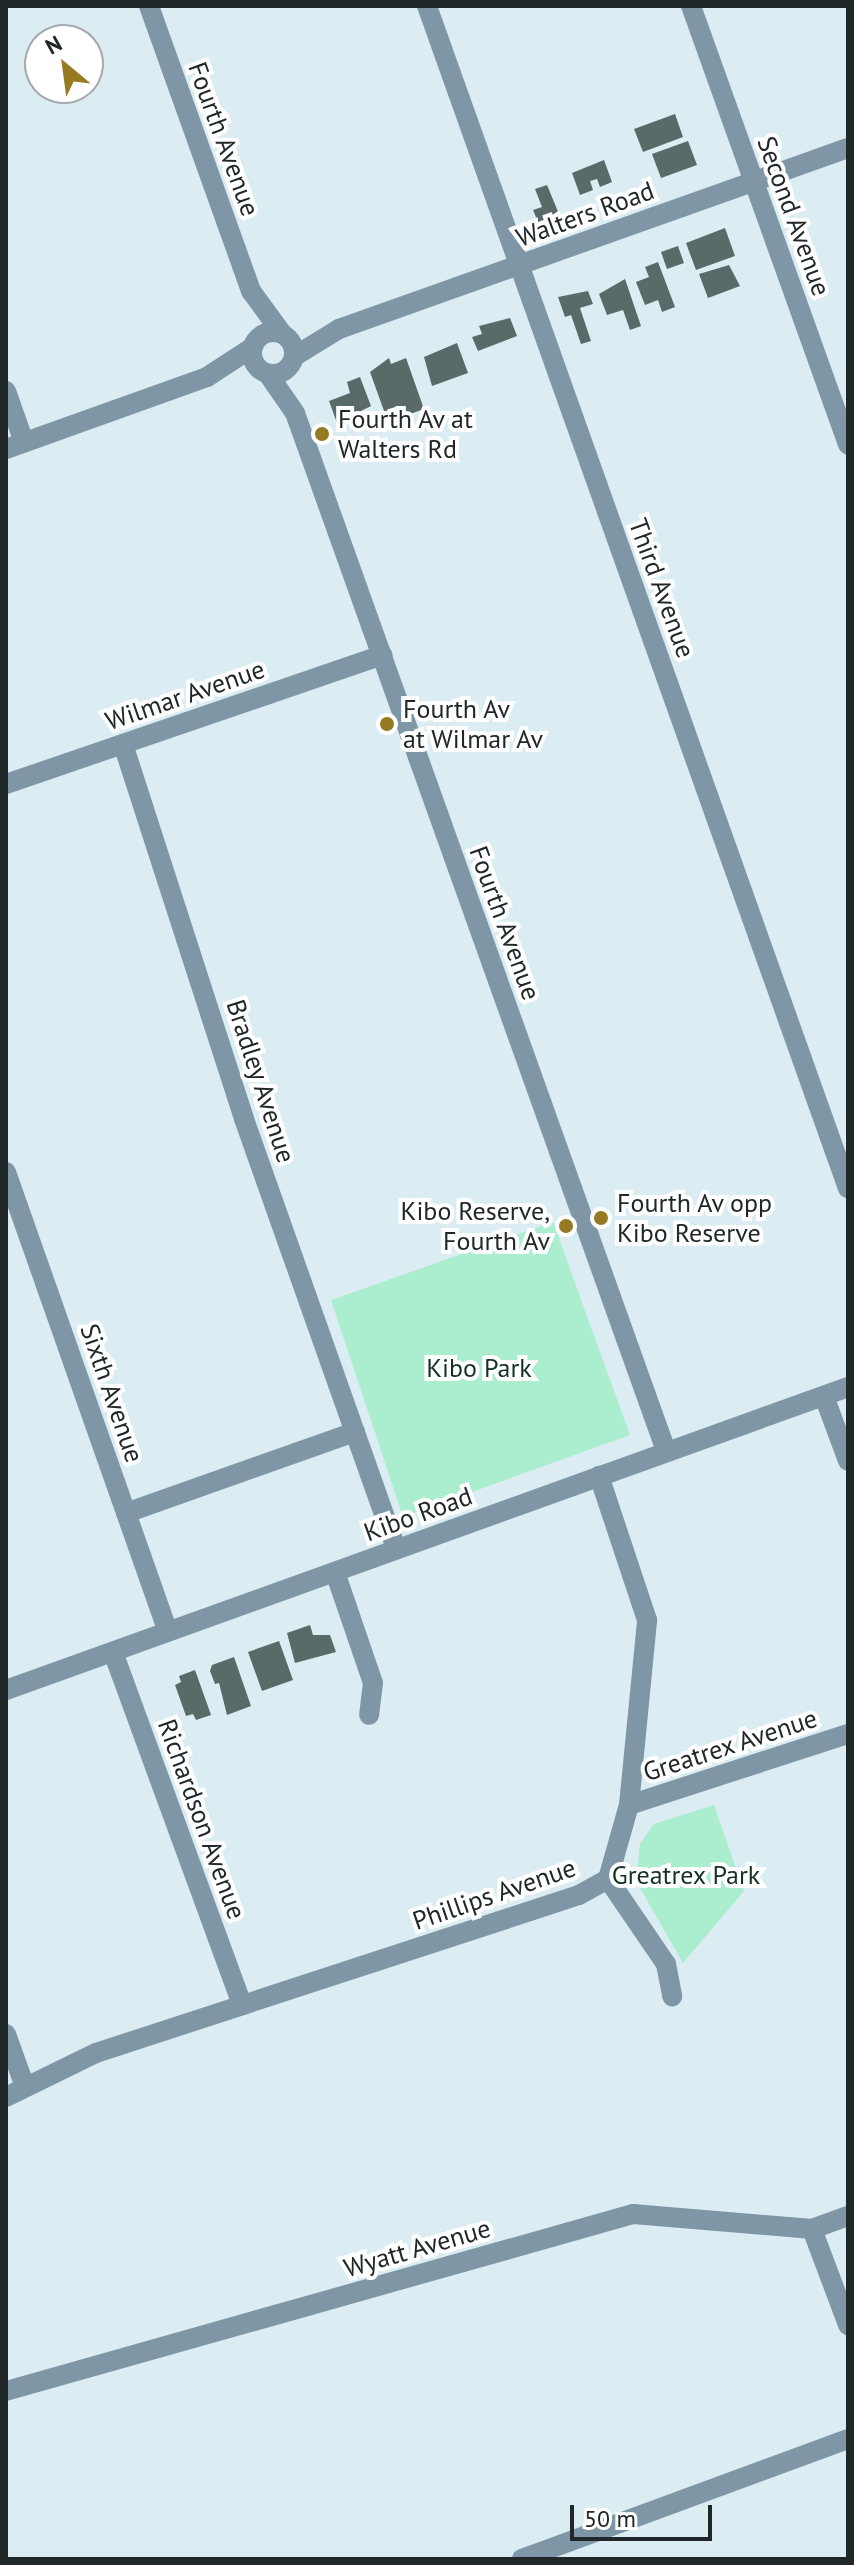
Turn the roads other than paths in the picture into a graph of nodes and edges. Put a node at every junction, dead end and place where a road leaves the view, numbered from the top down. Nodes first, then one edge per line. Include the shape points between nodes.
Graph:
1 (149, 6) edge
2 (427, 6) edge
3 (691, 6) edge
4 (848, 148) edge
5 (754, 181) junction
6 (519, 265) junction
7 (251, 291) junction
8 (339, 329) junction
9 (282, 333) junction
10 (254, 344) junction
11 (294, 360) junction
12 (265, 372) junction
13 (207, 377) junction
14 (6, 391) edge
15 (295, 413) junction
16 (15, 445) edge
17 (848, 445) edge
18 (382, 655) junction
19 (123, 744) junction
20 (6, 784) edge
21 (6, 1172) edge
22 (848, 1188) edge
23 (848, 1387) edge
24 (824, 1396) junction
25 (355, 1432) junction
26 (666, 1451) junction
27 (848, 1461) edge
28 (599, 1476) junction
29 (126, 1513) junction
30 (396, 1549) junction
31 (335, 1572) junction
32 (168, 1631) junction
33 (113, 1652) junction
34 (6, 1690) edge
35 (369, 1715) dead end
36 (848, 1734) edge
37 (629, 1805) junction
38 (608, 1879) junction
39 (672, 1996) dead end
40 (242, 2005) junction
41 (6, 2034) edge
42 (25, 2087) junction
43 (6, 2097) edge
44 (848, 2216) edge
45 (812, 2229) junction
46 (848, 2325) edge
47 (6, 2391) edge
48 (848, 2439) edge
49 (522, 2559) edge

1 - 7 street, Fourth Avenue
2 - 6 street, Third Avenue
3 - 5 street, Second Avenue
4 - 5 street, Walters Road
5 - 6 street, Walters Road
5 - 17 street, Second Avenue
6 - 8 street, Walters Road
6 - 22 street, Third Avenue
7 - 9 street, Fourth Avenue
7 - 10 street, Fourth Avenue
8 - 9 street, Walters Road
8 - 11 street, Walters Road
9 - 10 street via 266,332
9 - 11 street via 293,343
10 - 12 street via 253,360
10 - 13 street
11 - 12 street via 282,372
11 - 15 street, Fourth Avenue
12 - 13 street
12 - 15 street, Fourth Avenue
13 - 16 street
14 - 16 street
15 - 18 street, Fourth Avenue
18 - 19 street, Wilmar Avenue
18 - 26 street, Fourth Avenue
19 - 20 street, Wilmar Avenue
19 - 25 street, Bradley Avenue via 244,1119
21 - 29 street, Sixth Avenue
23 - 24 street, Kibo Road
24 - 26 street, Kibo Road
24 - 27 street
25 - 29 street
25 - 30 street, Bradley Avenue
26 - 28 street, Kibo Road
28 - 30 street, Kibo Road
28 - 37 street, Phillips Avenue via 647,1620
29 - 32 street, Sixth Avenue
30 - 31 street, Kibo Road
31 - 32 street, Kibo Road
31 - 35 street via 373,1683
32 - 33 street, Kibo Road
33 - 34 street, Kibo Road
33 - 40 street, Richardson Avenue
36 - 37 street, Greatrex Avenue
37 - 38 street, Phillips Avenue
38 - 39 street via 666,1964
38 - 40 street, Phillips Avenue via 579,1895
40 - 42 street, Phillips Avenue via 96,2053
41 - 42 street
42 - 43 street, Phillips Avenue
44 - 45 street, Wyatt Avenue
45 - 46 street
45 - 47 street, Wyatt Avenue via 633,2214
48 - 49 street

